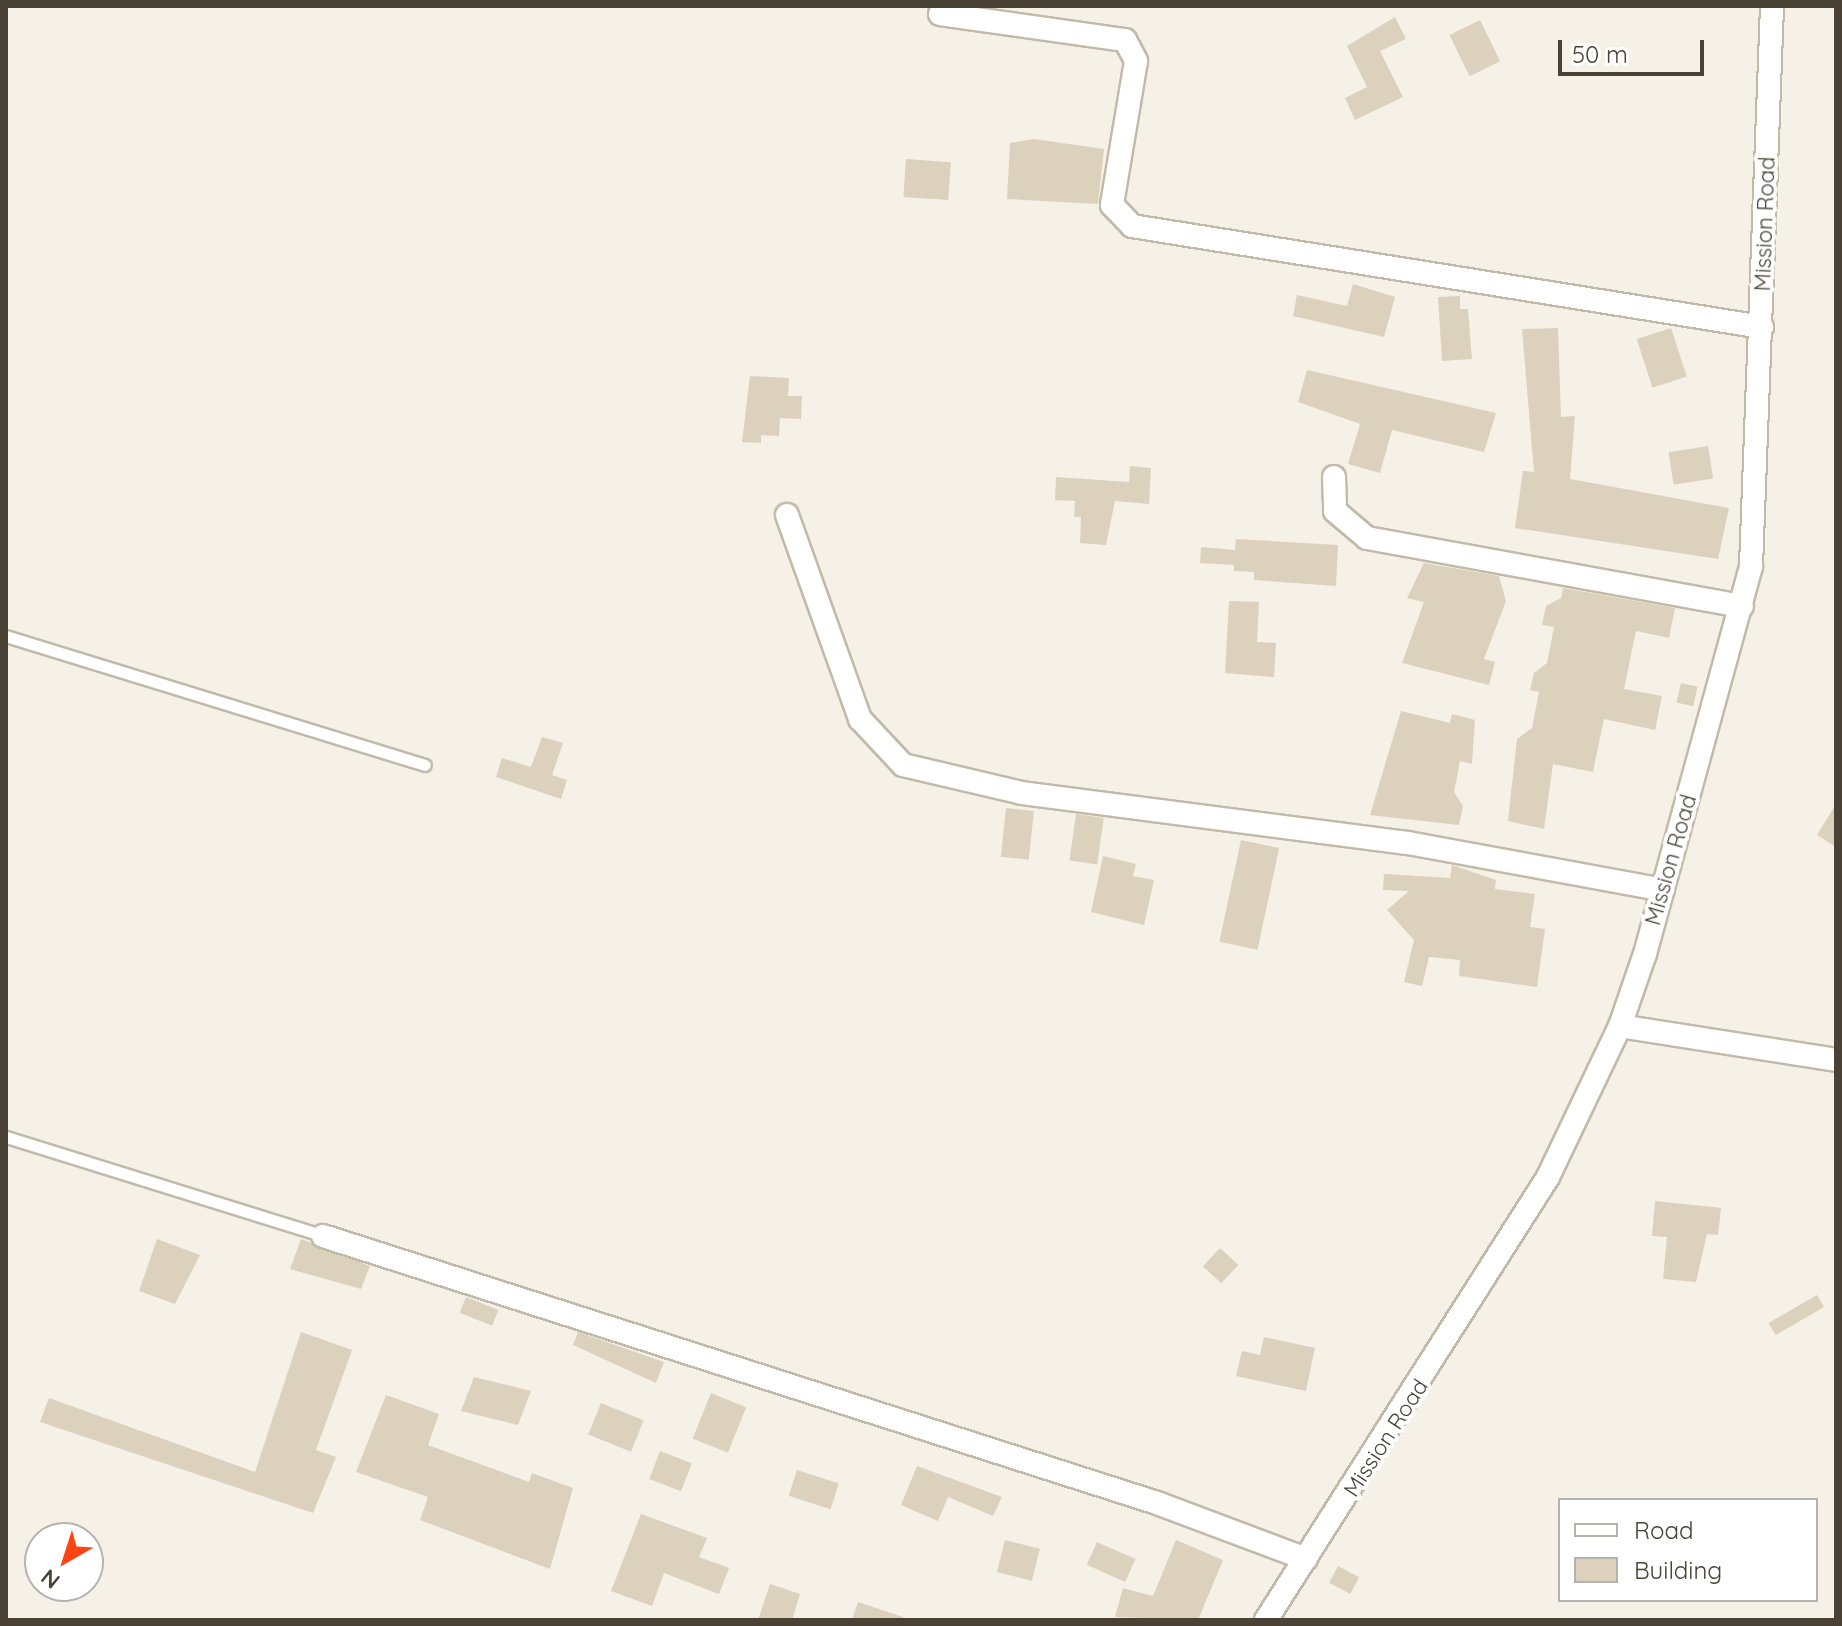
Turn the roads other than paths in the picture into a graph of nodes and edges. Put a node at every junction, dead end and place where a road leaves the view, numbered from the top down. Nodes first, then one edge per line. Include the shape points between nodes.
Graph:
1 (1772, 6) edge
2 (940, 14) dead end
3 (1762, 327) junction
4 (1334, 477) dead end
5 (787, 515) dead end
6 (1742, 606) junction
7 (6, 636) edge
8 (425, 765) dead end
9 (1663, 890) junction
10 (1620, 1026) junction
11 (1836, 1060) edge
12 (6, 1137) edge
13 (323, 1236) joint
14 (1306, 1559) junction
15 (1266, 1620) edge

1 - 3 street, Mission Road
2 - 3 street via 1125,40 1136,61 1112,205 1132,226
3 - 6 street, Mission Road via 1755,527
4 - 6 street via 1335,511 1367,538
5 - 9 street via 860,719 903,765 1036,795 1408,843
6 - 9 street, Mission Road
7 - 8 lane
9 - 10 street, Mission Road
10 - 11 street
10 - 14 street, Mission Road via 1548,1177
12 - 13 lane
13 - 14 street via 1157,1503
14 - 15 street, Mission Road

